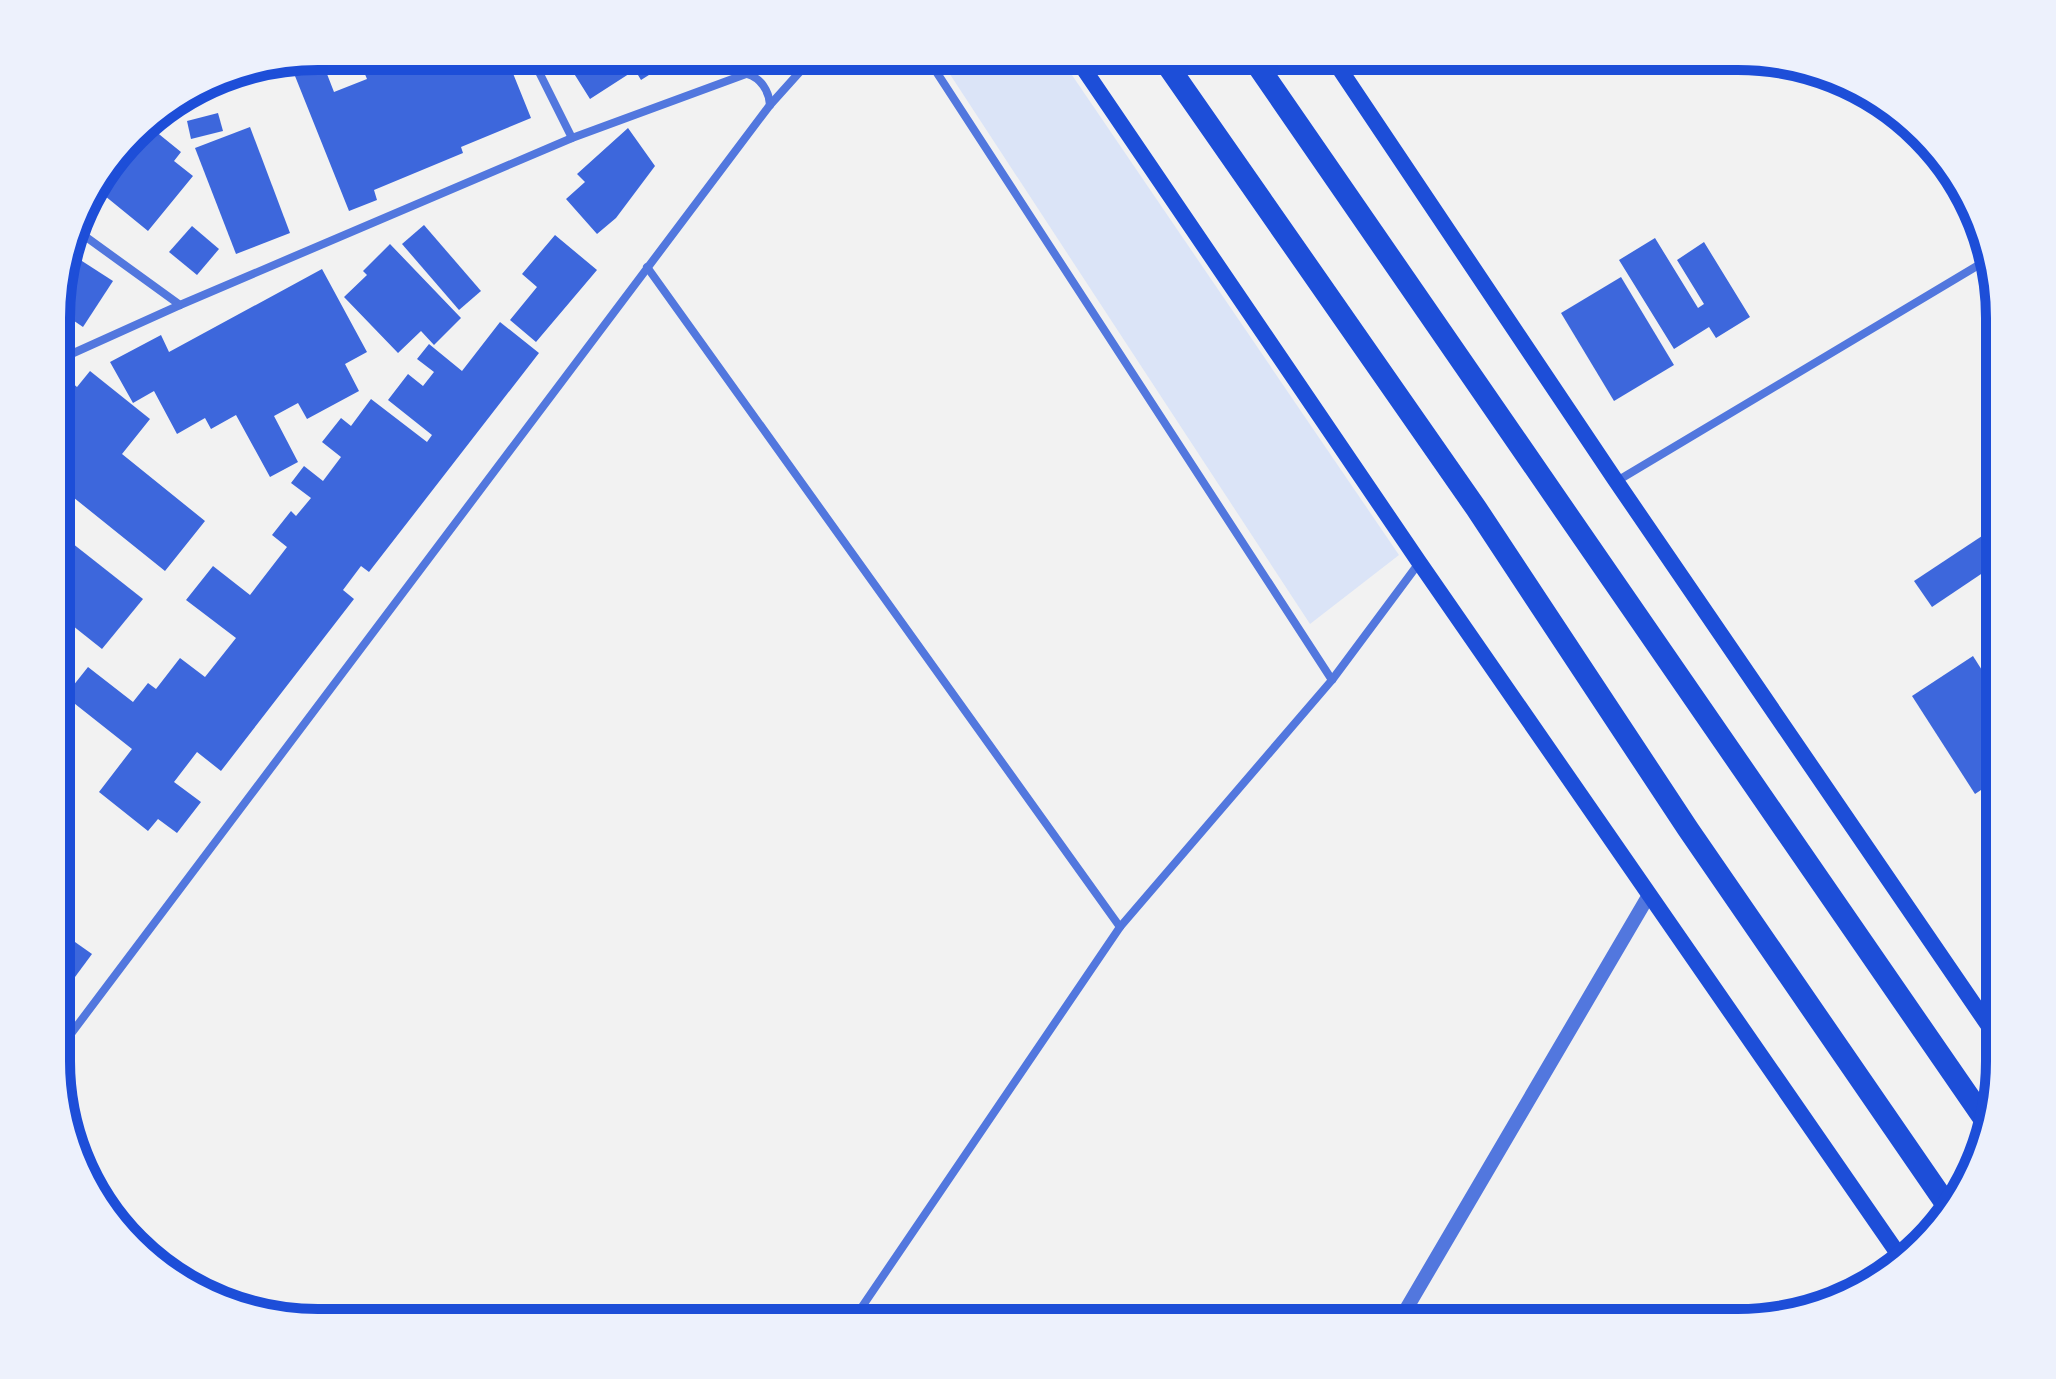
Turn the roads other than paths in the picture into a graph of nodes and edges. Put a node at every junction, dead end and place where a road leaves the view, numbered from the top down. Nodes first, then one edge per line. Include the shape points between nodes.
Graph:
1 (1085, 70) edge
2 (1171, 70) edge
3 (1261, 70) edge
4 (1341, 70) edge
5 (538, 71) edge
6 (753, 71) edge
7 (801, 71) edge
8 (935, 71) edge
9 (746, 74) junction
10 (770, 105) junction
11 (572, 138) junction
12 (84, 236) edge
13 (1980, 264) edge
14 (647, 267) junction
15 (180, 305) junction
16 (70, 355) edge
17 (1616, 481) junction
18 (1419, 562) junction
19 (1332, 680) junction
20 (1649, 895) junction
21 (1120, 927) junction
22 (1985, 1021) edge
23 (70, 1035) edge
24 (1980, 1113) edge
25 (1943, 1200) edge
26 (1896, 1251) edge
27 (1407, 1308) edge
28 (861, 1309) edge

1 - 18 main road
2 - 25 highway via 1476,508
3 - 24 highway
4 - 17 main road
5 - 11 street
6 - 9 street
7 - 10 street
8 - 19 street
9 - 10 street via 766,88
9 - 11 street
10 - 14 street
11 - 15 street
12 - 15 street
13 - 17 street
14 - 21 street
14 - 23 street
15 - 16 street
17 - 22 main road
18 - 19 street
18 - 20 main road
19 - 21 street
20 - 26 main road
20 - 27 street
21 - 28 street

